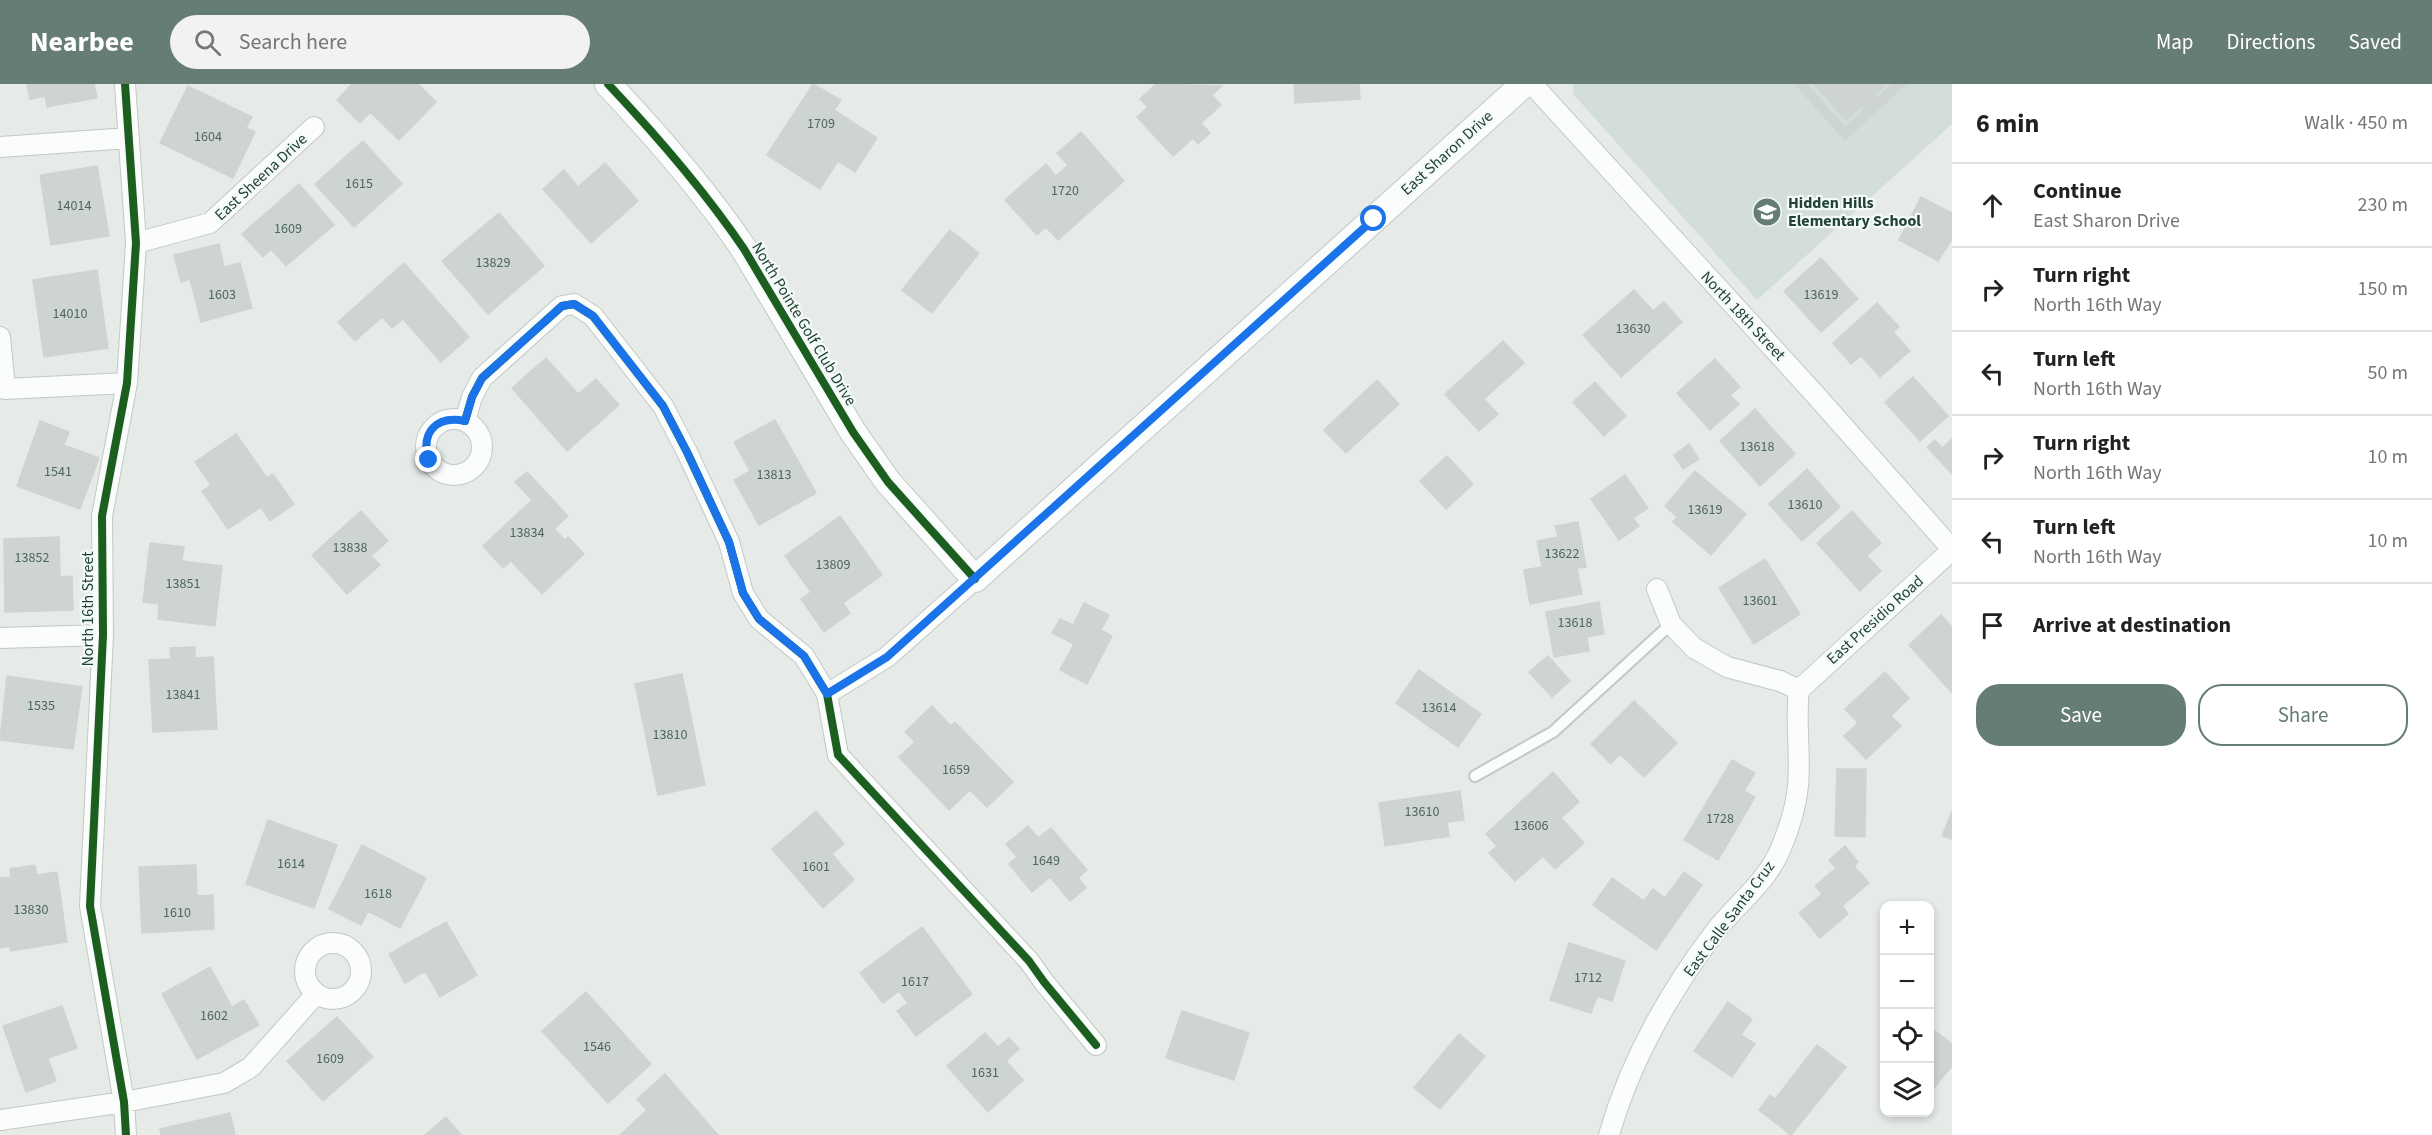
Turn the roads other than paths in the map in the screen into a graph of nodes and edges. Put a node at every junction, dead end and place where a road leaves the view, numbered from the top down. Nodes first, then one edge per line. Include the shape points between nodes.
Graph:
1 (125, 84) edge
2 (608, 84) edge
3 (1524, 84) edge
4 (1532, 84) edge
5 (314, 127) dead end
6 (129, 138) junction
7 (0, 147) edge
8 (136, 243) junction
9 (0, 337) edge
10 (127, 383) junction
11 (465, 421) dead end
12 (1952, 550) edge
13 (975, 579) junction
14 (1657, 589) dead end
15 (1671, 624) junction
16 (103, 635) junction
17 (0, 638) edge
18 (1799, 690) junction
19 (827, 694) junction
20 (1475, 776) dead end
21 (316, 994) dead end
22 (1096, 1045) dead end
23 (124, 1102) junction
24 (0, 1120) edge
25 (126, 1135) edge
26 (1609, 1135) edge

1 - 6 street, North 16th Street
2 - 13 street, North Pointe Golf Club Drive via 726,223 853,432 888,482
3 - 13 street, East Sharon Drive
4 - 12 street, North 18th Street
5 - 8 street, East Sheena Drive via 210,223
6 - 7 street
6 - 8 street, North 16th Street
8 - 10 street, North 16th Street
9 - 10 street via 5,389
10 - 16 street, North 16th Street via 102,516
11 - 19 street via 482,378 562,306 574,304 593,316 663,406 729,542 743,593 759,619 804,656
12 - 18 street, East Presidio Road
13 - 19 street, East Sharon Drive via 887,657
14 - 15 street
15 - 18 street via 1694,648 1727,668 1780,681
15 - 20 lane via 1553,732
16 - 17 street
16 - 23 street, North 16th Street via 90,906
18 - 26 street, East Calle Santa Cruz via 1798,786 1780,849 1764,878 1715,932 1658,1017
19 - 22 street via 838,755 1029,961
21 - 23 street via 252,1067 224,1083
23 - 24 street
23 - 25 street, North 16th Street

